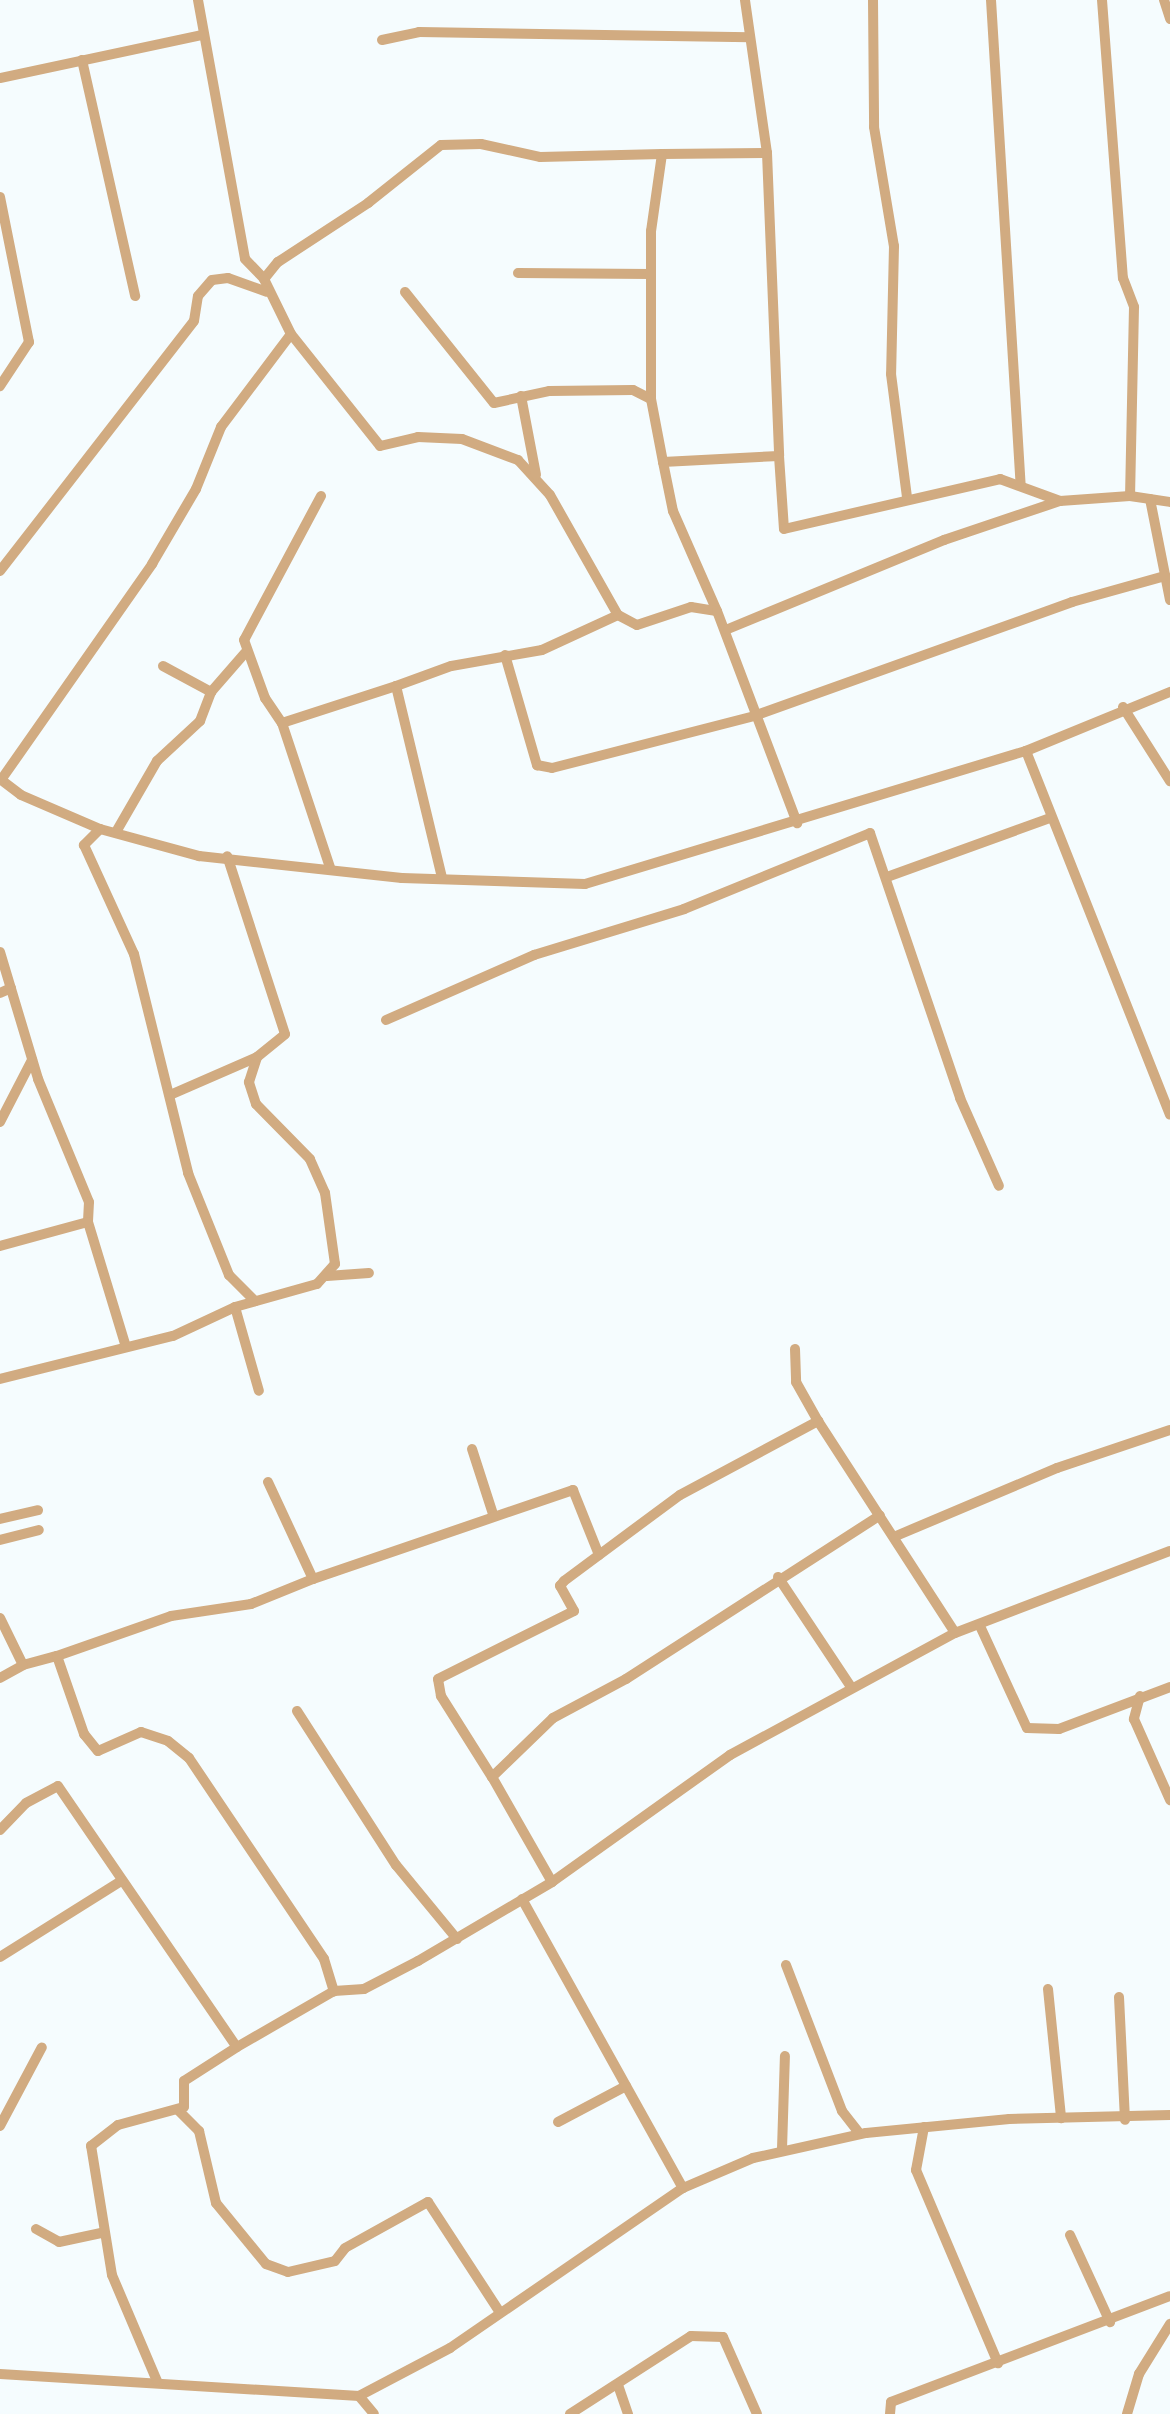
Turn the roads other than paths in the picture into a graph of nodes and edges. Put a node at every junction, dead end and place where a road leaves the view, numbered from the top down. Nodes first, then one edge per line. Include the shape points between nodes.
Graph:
1 (198, 0) edge
2 (745, 0) edge
3 (873, 0) edge
4 (991, 0) edge
5 (1102, 0) edge
6 (1164, 0) edge
7 (1170, 19) edge
8 (202, 35) junction
9 (750, 37) junction
10 (382, 40) dead end
11 (82, 60) junction
12 (0, 78) edge
13 (767, 153) junction
14 (662, 154) junction
15 (0, 197) edge
16 (518, 273) dead end
17 (651, 274) junction
18 (264, 279) junction
19 (267, 292) junction
20 (405, 292) dead end
21 (135, 296) dead end
22 (291, 334) junction
23 (651, 384) junction
24 (0, 386) edge
25 (633, 390) junction
26 (521, 396) junction
27 (651, 399) junction
28 (779, 456) junction
29 (663, 462) junction
30 (537, 476) junction
31 (1021, 484) junction
32 (321, 496) dead end
33 (1130, 496) junction
34 (907, 497) junction
35 (1150, 499) junction
36 (1059, 501) junction
37 (1170, 502) edge
38 (0, 571) edge
39 (1165, 576) junction
40 (1170, 600) edge
41 (717, 611) junction
42 (618, 615) junction
43 (728, 629) junction
44 (245, 653) junction
45 (505, 655) junction
46 (163, 666) dead end
47 (396, 686) junction
48 (211, 692) junction
49 (1170, 692) edge
50 (1123, 707) junction
51 (754, 716) junction
52 (282, 723) junction
53 (1027, 751) junction
54 (1, 779) edge
55 (1170, 781) edge
56 (1050, 818) junction
57 (797, 823) junction
58 (100, 829) junction
59 (116, 832) junction
60 (227, 856) junction
61 (331, 870) junction
62 (442, 877) junction
63 (887, 877) junction
64 (0, 952) edge
65 (11, 988) junction
66 (0, 993) edge
67 (386, 1020) dead end
68 (257, 1057) junction
69 (33, 1060) junction
70 (170, 1095) junction
71 (1170, 1114) edge
72 (0, 1122) edge
73 (999, 1186) dead end
74 (88, 1222) junction
75 (0, 1246) edge
76 (369, 1273) dead end
77 (327, 1276) junction
78 (255, 1301) junction
79 (235, 1307) junction
80 (124, 1344) junction
81 (795, 1349) dead end
82 (0, 1379) edge
83 (259, 1391) dead end
84 (818, 1421) junction
85 (1170, 1430) edge
86 (472, 1449) dead end
87 (268, 1482) dead end
88 (38, 1510) dead end
89 (493, 1514) junction
90 (880, 1515) junction
91 (0, 1520) edge
92 (39, 1530) dead end
93 (896, 1536) junction
94 (0, 1540) edge
95 (1170, 1551) edge
96 (599, 1555) junction
97 (778, 1577) junction
98 (313, 1579) junction
99 (0, 1618) edge
100 (980, 1626) junction
101 (955, 1633) junction
102 (57, 1656) junction
103 (23, 1665) junction
104 (0, 1678) edge
105 (1170, 1686) edge
106 (851, 1688) junction
107 (1140, 1696) junction
108 (297, 1711) dead end
109 (492, 1777) junction
110 (1170, 1800) edge
111 (0, 1830) edge
112 (121, 1881) junction
113 (552, 1882) junction
114 (522, 1899) junction
115 (457, 1939) junction
116 (0, 1957) edge
117 (786, 1965) dead end
118 (1048, 1989) dead end
119 (334, 1991) junction
120 (1119, 1997) dead end
121 (42, 2047) dead end
122 (237, 2047) junction
123 (785, 2056) dead end
124 (626, 2086) junction
125 (178, 2110) junction
126 (1170, 2115) edge
127 (1061, 2118) junction
128 (1125, 2120) junction
129 (558, 2122) dead end
130 (0, 2126) edge
131 (925, 2127) junction
132 (860, 2134) junction
133 (782, 2149) junction
134 (683, 2188) junction
135 (36, 2229) dead end
136 (101, 2233) junction
137 (1070, 2235) dead end
138 (1170, 2296) edge
139 (499, 2311) junction
140 (1110, 2322) junction
141 (1170, 2324) edge
142 (998, 2363) junction
143 (0, 2374) edge
144 (157, 2381) junction
145 (618, 2385) junction
146 (359, 2396) junction
147 (374, 2414) edge
148 (570, 2414) edge
149 (628, 2414) edge
150 (757, 2414) edge
151 (890, 2414) edge
152 (1127, 2414) edge

1 - 8 street
2 - 9 street
3 - 34 street via 874,127 894,246 891,374
4 - 31 street
5 - 33 street via 1124,278 1134,307
6 - 7 street
8 - 11 street
8 - 18 street via 245,258
9 - 10 street via 419,32
9 - 13 street
11 - 12 street
11 - 21 street
13 - 14 street
13 - 28 street
14 - 17 street
14 - 18 street via 540,157 481,144 441,145 368,203 278,262
15 - 24 street via 29,342
16 - 17 street
17 - 23 street
18 - 19 street
19 - 22 street
19 - 38 street via 228,278 212,280 198,296 194,321
20 - 26 street via 494,403
22 - 30 street via 380,446 418,436 462,439 518,460
22 - 54 street via 221,427 196,489 152,564
23 - 25 street
23 - 27 street
25 - 26 street
25 - 27 street
26 - 30 street
27 - 29 street
28 - 29 street
28 - 34 street via 784,529
29 - 41 street via 673,512
30 - 42 street
31 - 34 street via 1000,479
31 - 36 street
32 - 44 street via 254,617
33 - 35 street
33 - 36 street
35 - 37 street
35 - 39 street
36 - 43 street
39 - 40 street
39 - 51 street via 1072,602
41 - 42 street via 691,607 637,625
41 - 43 street
42 - 45 street via 542,650
43 - 51 street
44 - 48 street
44 - 52 street
45 - 47 street
45 - 51 street via 537,765 552,768
46 - 48 street
47 - 52 street
47 - 62 street
48 - 59 street via 200,721 157,761
49 - 50 street
50 - 53 street
50 - 55 street
51 - 57 street
52 - 61 street
53 - 56 street
53 - 57 street
54 - 58 street
56 - 63 street
56 - 71 street
57 - 62 street via 585,884
58 - 59 street
58 - 70 street via 84,845 134,954
59 - 60 street via 148,845
60 - 61 street
60 - 68 street via 285,1034
61 - 62 street
63 - 67 street via 870,833 684,909 534,955
63 - 73 street via 960,1098
64 - 65 street
65 - 66 street
65 - 69 street
68 - 70 street
68 - 77 street via 249,1082 256,1104 310,1159 325,1193 335,1264
69 - 72 street
69 - 74 street via 89,1202
70 - 78 street via 188,1173 229,1275
74 - 75 street
74 - 80 street
76 - 77 street
77 - 78 street
78 - 79 street
79 - 80 street via 173,1336
79 - 83 street
80 - 82 street
81 - 84 street via 796,1382
84 - 90 street
84 - 96 street via 680,1495
85 - 93 street via 1057,1468
86 - 89 street
87 - 98 street
88 - 91 street
89 - 96 street via 573,1490
89 - 98 street via 442,1538
90 - 93 street
90 - 97 street
92 - 94 street
93 - 101 street
95 - 100 street
96 - 109 street via 561,1584 574,1611 438,1679 441,1696
97 - 106 street
97 - 109 street via 626,1679 553,1718
98 - 102 street via 251,1604 172,1616
99 - 103 street
100 - 101 street
100 - 107 street via 1027,1728 1059,1729
101 - 106 street
102 - 103 street
102 - 119 street via 84,1734 98,1751 141,1732 168,1741 189,1758 324,1959
103 - 104 street
105 - 107 street
106 - 113 street via 730,1755
107 - 110 street via 1133,1719
108 - 115 street via 396,1866
109 - 113 street
111 - 112 street via 26,1803 58,1786
112 - 116 street
112 - 122 street
113 - 114 street
114 - 115 street
114 - 124 street
115 - 119 street via 363,1989
117 - 132 street via 842,2111
118 - 127 street
119 - 122 street
120 - 128 street
121 - 130 street
122 - 125 street via 184,2081
123 - 133 street
124 - 129 street
124 - 134 street
125 - 136 street via 118,2125 91,2146
125 - 139 street via 199,2131 216,2203 265,2264 288,2272 335,2261 345,2248 428,2202
126 - 128 street
127 - 128 street
127 - 131 street
131 - 132 street
131 - 142 street via 916,2171
132 - 133 street
133 - 134 street
134 - 139 street
135 - 136 street via 59,2242
136 - 144 street
137 - 140 street
138 - 140 street
139 - 146 street via 423,2365
140 - 142 street
141 - 152 street via 1139,2374
142 - 151 street via 891,2402
143 - 144 street
144 - 146 street
145 - 148 street
145 - 149 street
145 - 150 street via 676,2342 691,2336 723,2337
146 - 147 street

